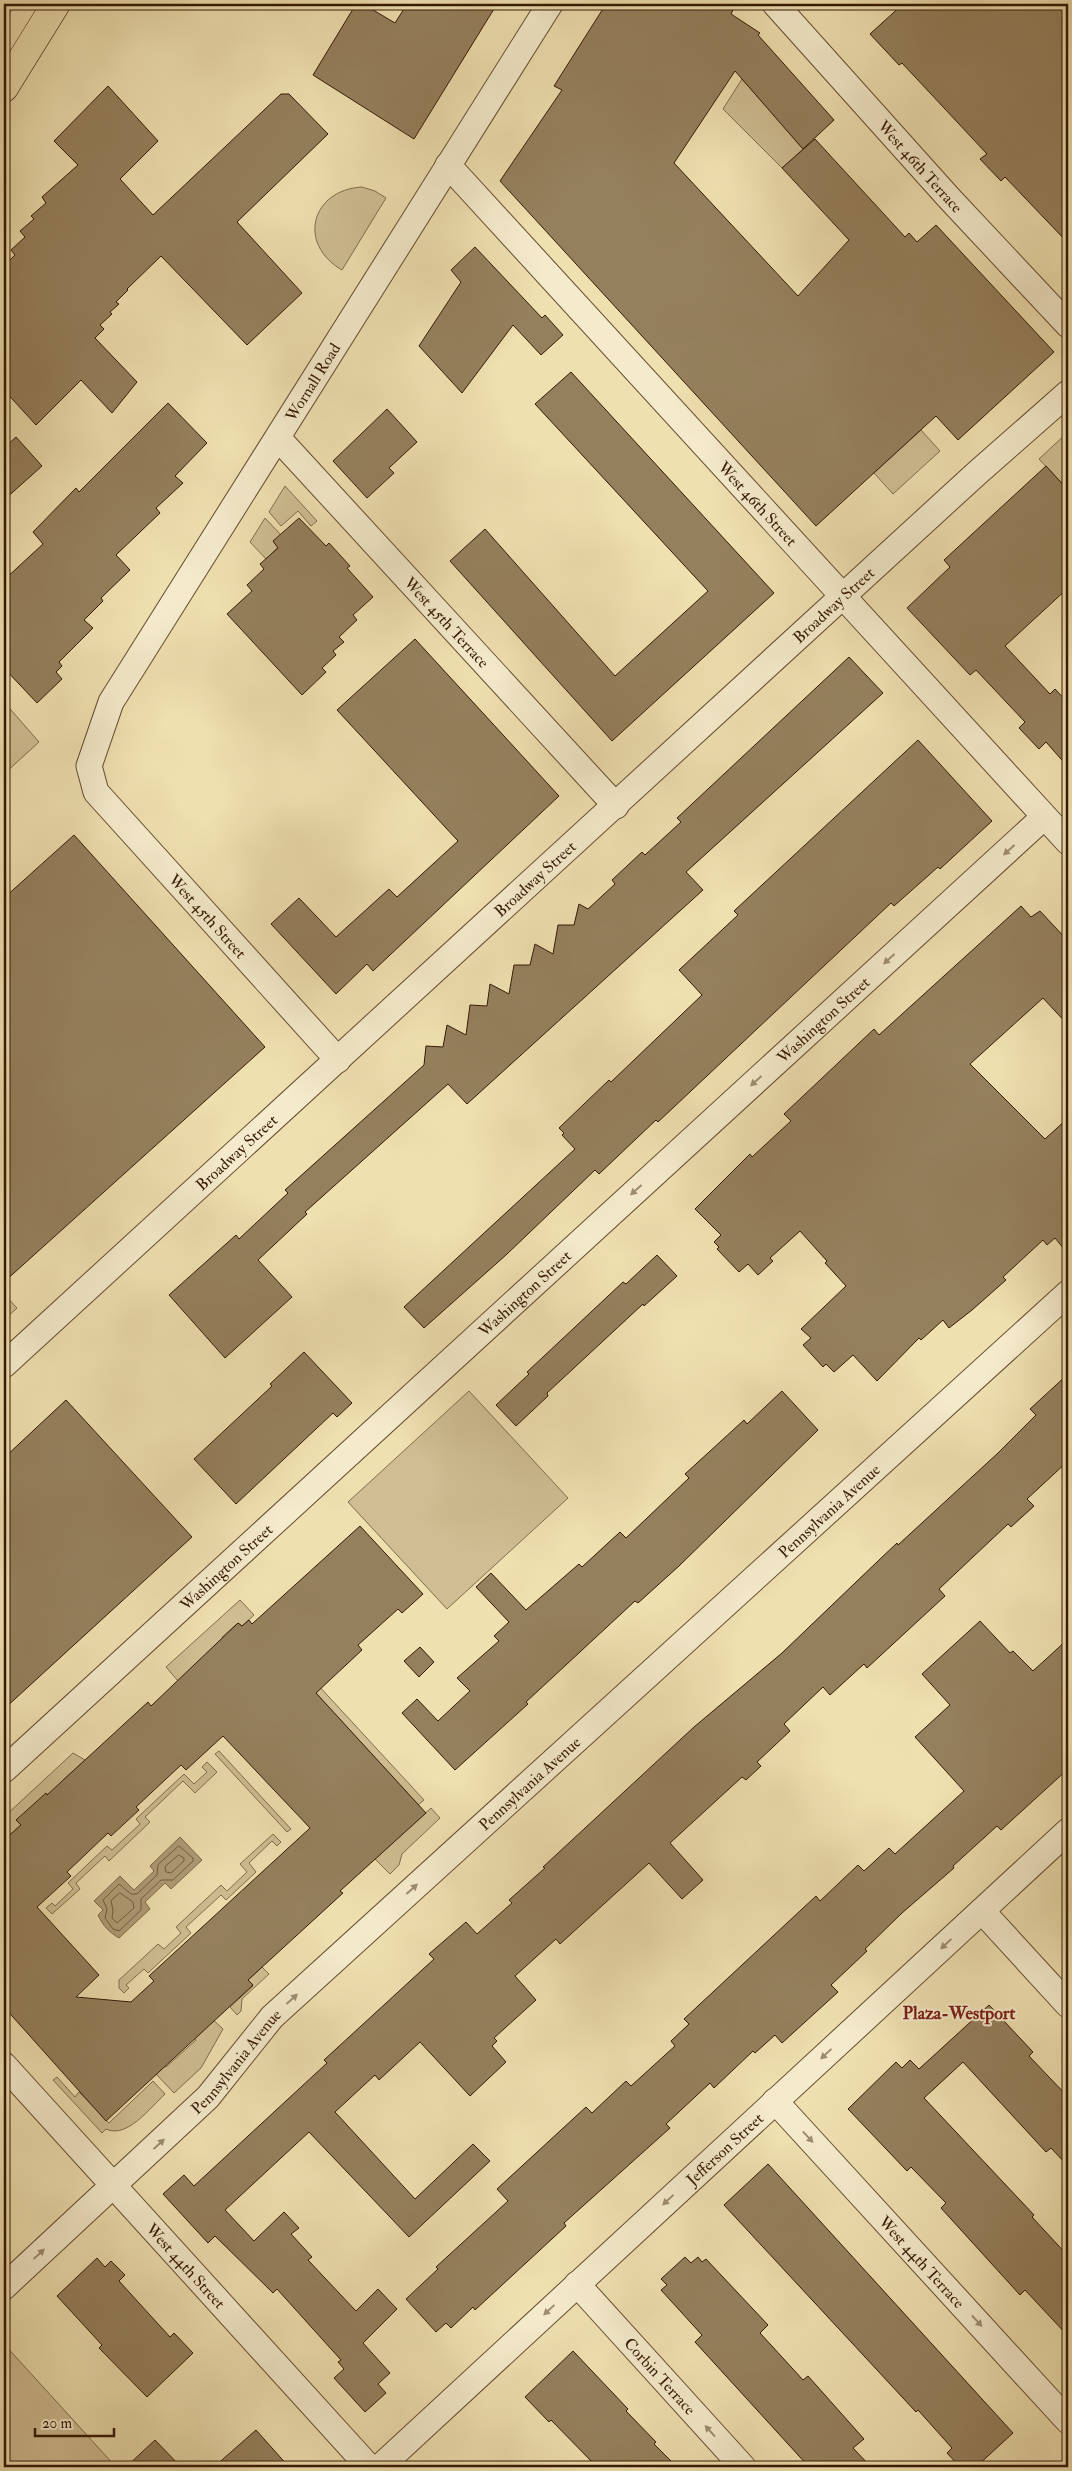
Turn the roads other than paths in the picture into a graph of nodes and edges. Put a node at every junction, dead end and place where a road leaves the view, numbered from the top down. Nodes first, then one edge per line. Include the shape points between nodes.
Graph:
1 (56, 4) edge
2 (550, 4) edge
3 (775, 4) edge
4 (4, 88) edge
5 (448, 165) junction
6 (1068, 325) edge
7 (1068, 393) edge
8 (278, 438) junction
9 (842, 597) junction
10 (90, 766) joint
11 (616, 806) junction
12 (1044, 817) junction
13 (1068, 842) edge
14 (338, 1060) junction
15 (1068, 1293) edge
16 (4, 1365) edge
17 (4, 1770) edge
18 (1068, 1831) edge
19 (982, 1911) junction
20 (1068, 2006) edge
21 (4, 2065) edge
22 (775, 2101) junction
23 (113, 2186) junction
24 (577, 2284) junction
25 (4, 2287) edge
26 (1068, 2421) edge
27 (369, 2467) edge
28 (380, 2467) edge
29 (743, 2467) edge

1 - 4 main road
2 - 5 street, Wornall Road
3 - 6 street, West 46th Terrace via 942,191
5 - 8 street, Wornall Road
5 - 9 street, West 46th Street
7 - 9 street, Broadway Street
8 - 10 street, Wornall Road via 111,702
8 - 11 street, West 45th Terrace
9 - 11 street, Broadway Street
9 - 12 street, West 46th Street
10 - 14 street, West 45th Street via 96,792
11 - 14 street, Broadway Street
12 - 13 street, West 46th Street
12 -> 17 street, Washington Street
14 - 16 street, Broadway Street
23 -> 15 street, Pennsylvania Avenue via 208,2098 272,2017
18 - 19 street, Jefferson Street
19 - 20 street
19 -> 22 street, Jefferson Street
21 - 23 street, West 44th Street
22 -> 24 street, Jefferson Street
22 -> 26 street, West 44th Terrace
25 -> 23 street, Pennsylvania Avenue
23 - 27 street, West 44th Street
24 -> 28 street, Jefferson Street
29 -> 24 street, Corbin Terrace

